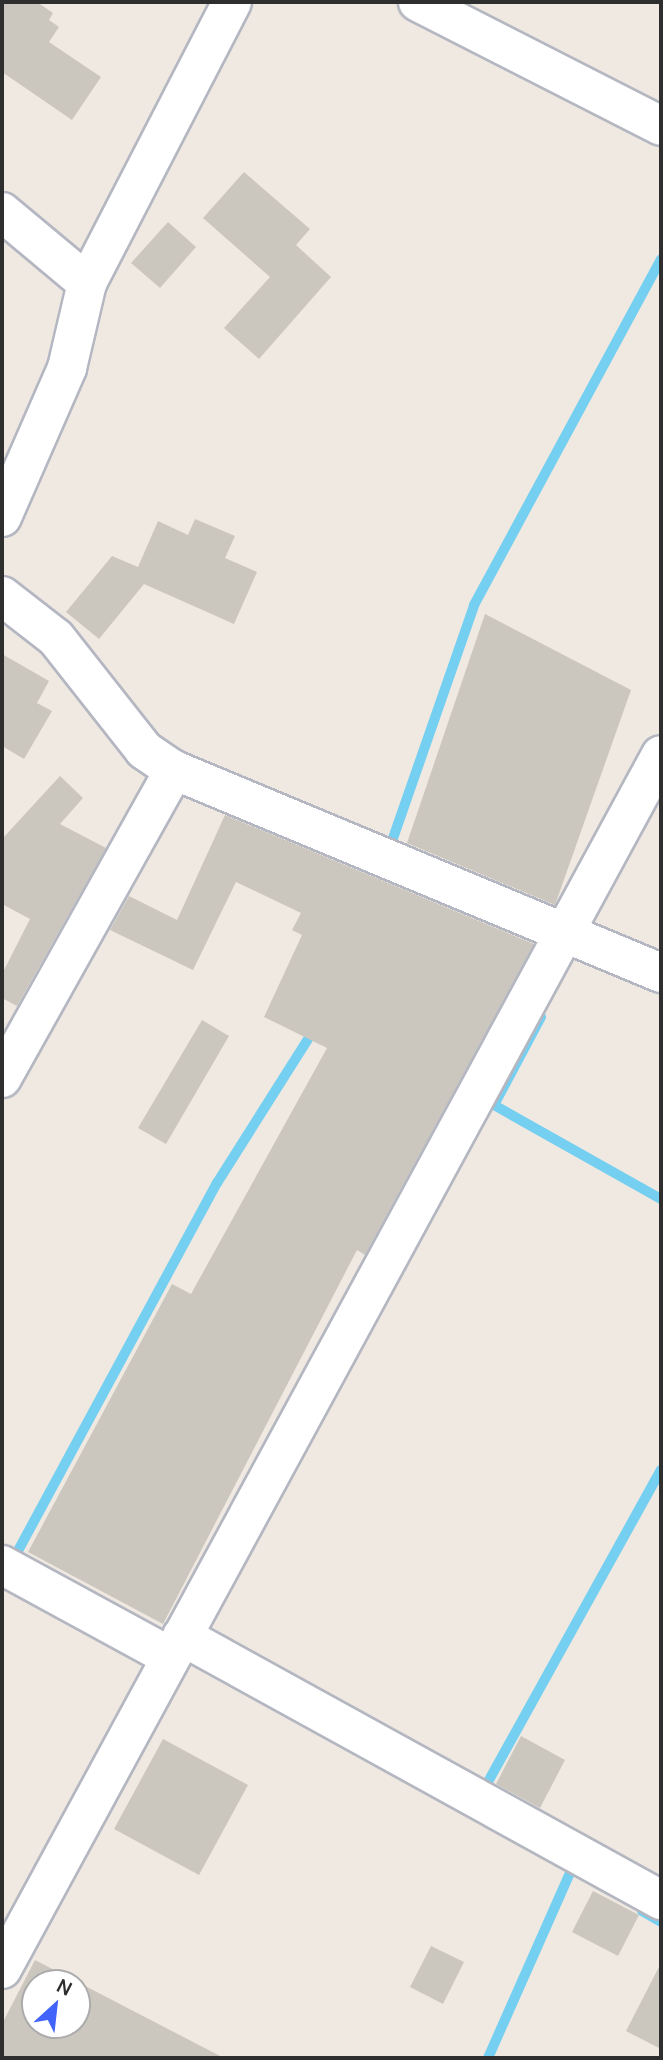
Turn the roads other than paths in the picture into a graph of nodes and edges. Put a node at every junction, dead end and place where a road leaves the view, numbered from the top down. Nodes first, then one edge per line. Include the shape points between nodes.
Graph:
1 (232, 2) edge
2 (418, 2) edge
3 (661, 126) edge
4 (2, 212) edge
5 (87, 283) junction
6 (2, 517) edge
7 (2, 596) edge
8 (661, 755) edge
9 (174, 770) junction
10 (565, 932) junction
11 (661, 973) edge
12 (7, 1057) edge
13 (2, 1565) edge
14 (176, 1647) junction
15 (661, 1900) edge
16 (2, 1969) edge

1 - 5 street
2 - 3 street
4 - 5 street
5 - 6 street via 67,368
7 - 9 street via 56,638 144,750
8 - 10 street
9 - 10 street
9 - 12 street
10 - 11 street
10 - 14 street
13 - 14 street
14 - 15 street
14 - 16 street

